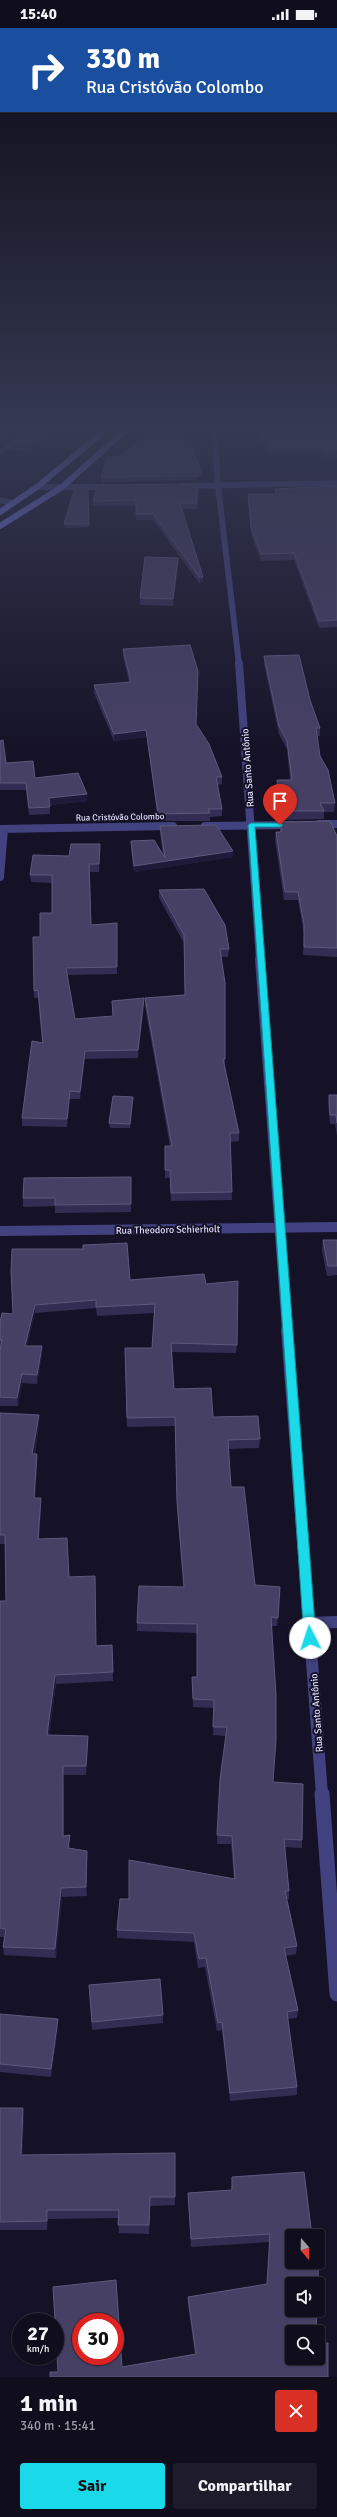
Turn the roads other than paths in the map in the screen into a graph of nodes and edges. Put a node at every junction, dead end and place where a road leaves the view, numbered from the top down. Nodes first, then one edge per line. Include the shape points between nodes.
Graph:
1 (224, 537) edge
2 (314, 824) edge
3 (337, 824) edge
4 (251, 825) junction
5 (298, 825) edge
6 (180, 826) edge
7 (196, 826) edge
8 (2, 829) edge
9 (0, 877) edge
10 (279, 1227) junction
11 (337, 1227) edge
12 (0, 1231) edge
13 (337, 1622) edge
14 (309, 1623) junction
15 (337, 1994) edge

1 - 4 street, Rua Santo Antônio via 238,649
2 - 3 street
4 - 5 street
4 - 7 street
4 - 10 street, Rua Santo Antônio
6 - 8 street, Rua Cristóvão Colombo
8 - 9 street
10 - 11 street, Rua Theodoro Schierholt
10 - 12 street, Rua Theodoro Schierholt
10 - 14 street, Rua Santo Antônio
13 - 14 street
14 - 15 street, Rua Santo Antônio

